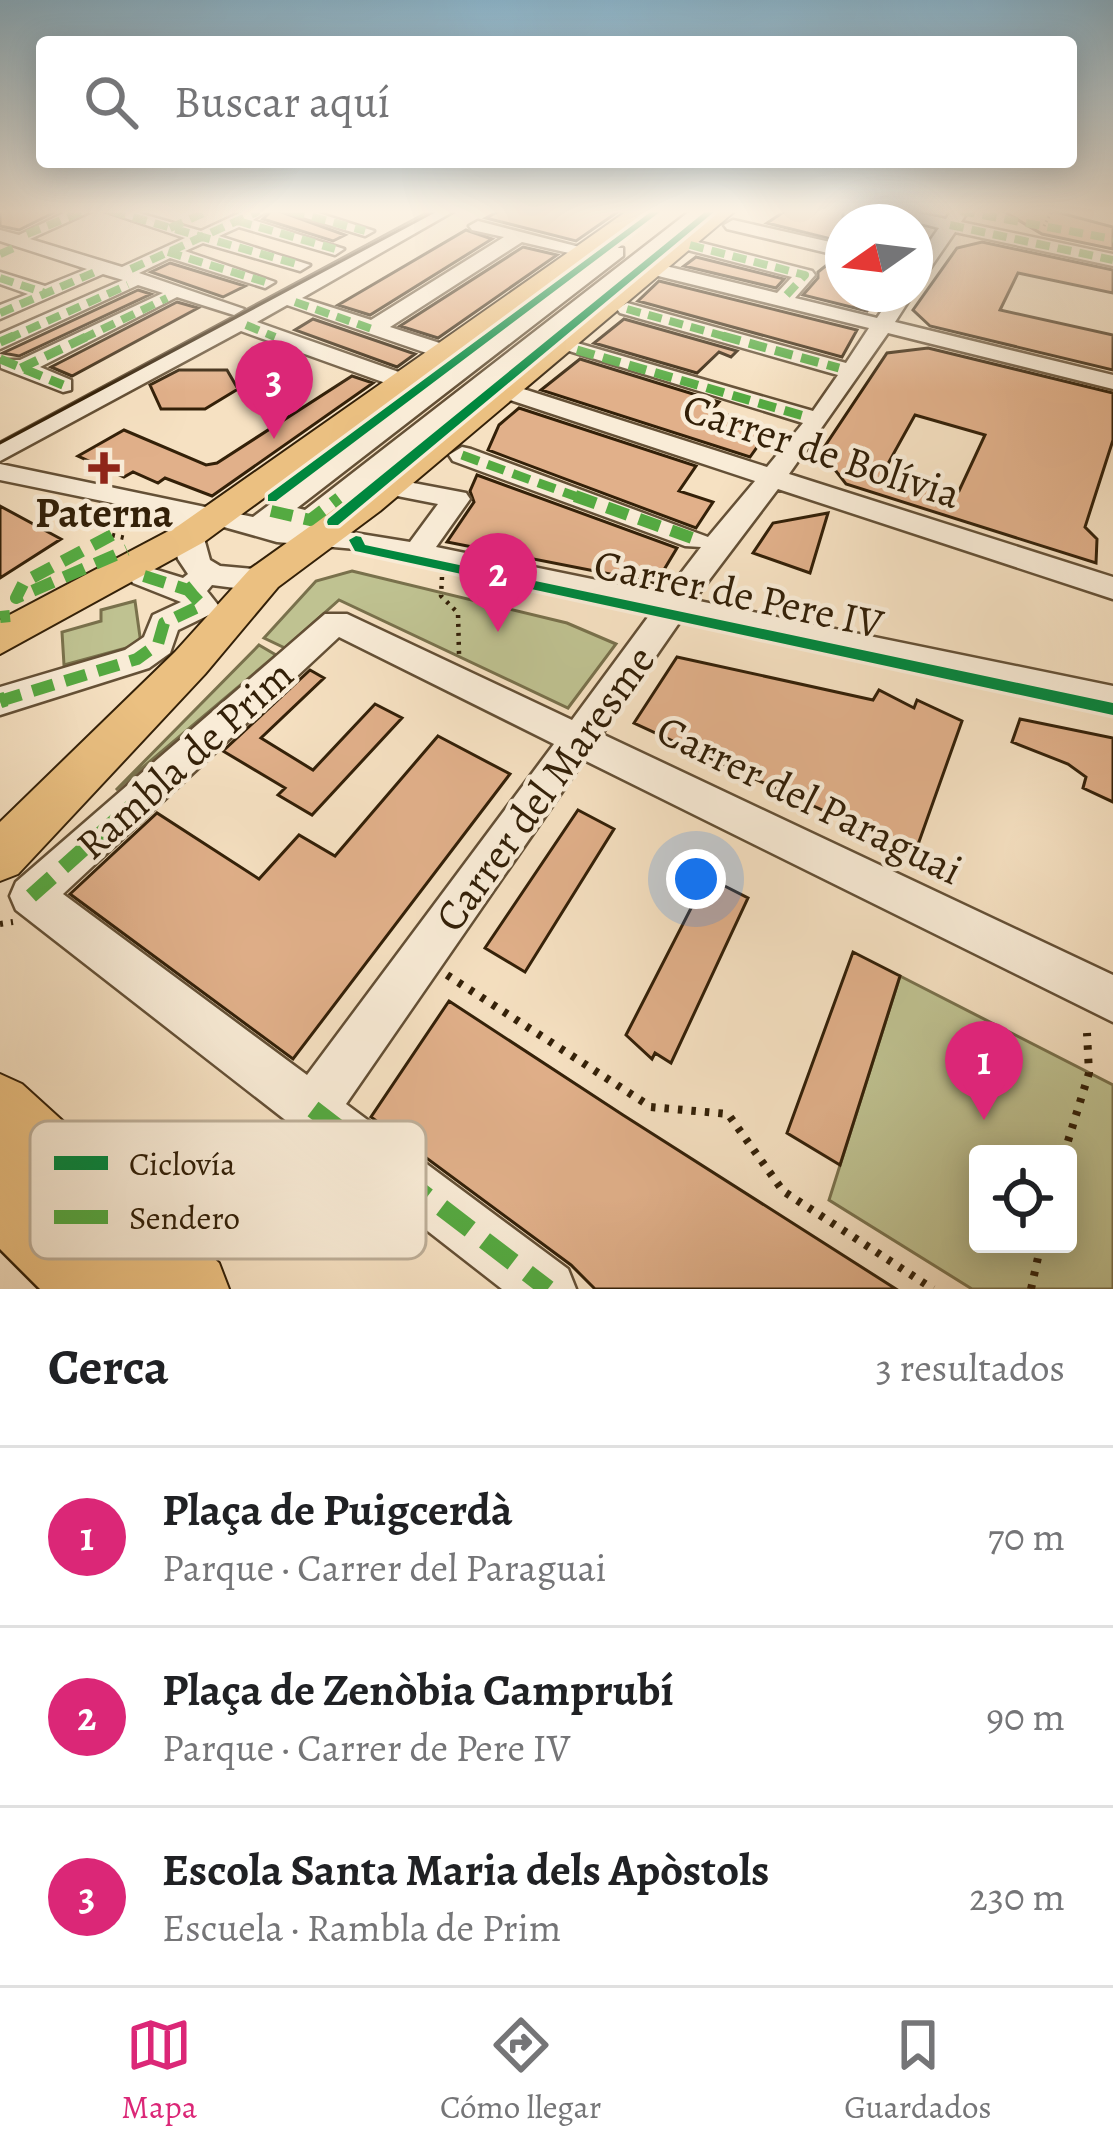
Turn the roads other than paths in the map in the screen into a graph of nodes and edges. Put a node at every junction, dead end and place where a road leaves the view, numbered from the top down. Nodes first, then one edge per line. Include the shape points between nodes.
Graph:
1 (100, 271) edge
2 (138, 271) edge
3 (230, 271) edge
4 (314, 271) edge
5 (337, 271) edge
6 (463, 271) edge
7 (558, 271) edge
8 (590, 271) edge
9 (626, 271) edge
10 (650, 271) edge
11 (662, 271) edge
12 (790, 271) edge
13 (94, 272) dead end
14 (0, 278) edge
15 (265, 282) dead end
16 (45, 293) junction
17 (167, 298) dead end
18 (782, 301) junction
19 (295, 302) dead end
20 (627, 309) dead end
21 (891, 312) edge
22 (0, 313) edge
23 (240, 317) junction
24 (883, 325) junction
25 (372, 329) junction
26 (0, 342) edge
27 (578, 350) dead end
28 (444, 352) junction
29 (11, 364) edge
30 (839, 368) dead end
31 (402, 381) junction
32 (1113, 382) edge
33 (63, 385) dead end
34 (506, 391) junction
35 (807, 416) dead end
36 (0, 429) edge
37 (0, 453) edge
38 (462, 455) dead end
39 (0, 472) edge
40 (773, 477) junction
41 (381, 491) junction
42 (270, 509) junction
43 (195, 520) junction
44 (327, 529) junction
45 (695, 539) dead end
46 (416, 556) junction
47 (144, 576) dead end
48 (264, 578) junction
49 (1113, 588) edge
50 (675, 607) junction
51 (336, 622) joint
52 (0, 639) edge
53 (1113, 700) edge
54 (0, 701) edge
55 (577, 739) junction
56 (0, 857) edge
57 (16, 914) edge
58 (1113, 998) edge
59 (0, 1106) edge
60 (313, 1109) junction
61 (329, 1121) edge
62 (30, 1134) edge
63 (0, 1190) edge
64 (426, 1196) edge
65 (30, 1219) edge
66 (70, 1259) edge
67 (161, 1259) edge
68 (101, 1289) edge
69 (193, 1289) edge
70 (548, 1289) edge

1 - 23 street
2 - 26 street
3 - 15 street
4 - 23 street
5 - 37 street
6 - 25 street
7 - 28 main road
8 - 42 street
9 - 42 street via 310,520
10 - 34 main road, Rambla de Prim
11 - 18 street
12 - 18 street via 805,275
13 - 16 street
14 - 16 street
16 - 22 street
17 - 29 street
18 - 24 street
19 - 25 street
20 - 30 street
21 - 24 street, Carrer del Maresme
23 - 31 street via 274,337
23 - 36 street
24 - 32 street
24 - 40 street, Carrer del Maresme
25 - 28 street
27 - 35 street
28 - 31 main road
29 - 33 street
31 - 43 main road
34 - 40 street, Carrer de Bolívia
34 - 41 main road, Rambla de Prim
38 - 45 street
39 - 43 street
40 - 49 street, Carrer de Bolívia
40 - 50 street, Carrer del Maresme
41 - 44 main road, Rambla de Prim
41 - 46 street via 422,509
42 - 44 street
43 - 44 street
43 - 48 street via 191,556 200,569
43 - 52 main road
44 - 46 street, Carrer de Pere IV
44 - 48 main road, Rambla de Prim
46 - 50 street, Carrer de Pere IV
47 - 54 street via 193,585 202,605 164,623 158,644 137,659
48 - 56 main road, Rambla de Prim
50 - 53 street, Carrer de Pere IV
50 - 55 street, Carrer del Maresme
51 - 55 street, Carrer del Paraguai
51 - 57 street, Rambla de Prim
55 - 58 street, Carrer del Paraguai
55 - 60 street, Carrer del Maresme
57 - 60 street
59 - 62 main road
60 - 61 street
63 - 65 highway
64 - 70 street
66 - 68 highway
67 - 69 main road

